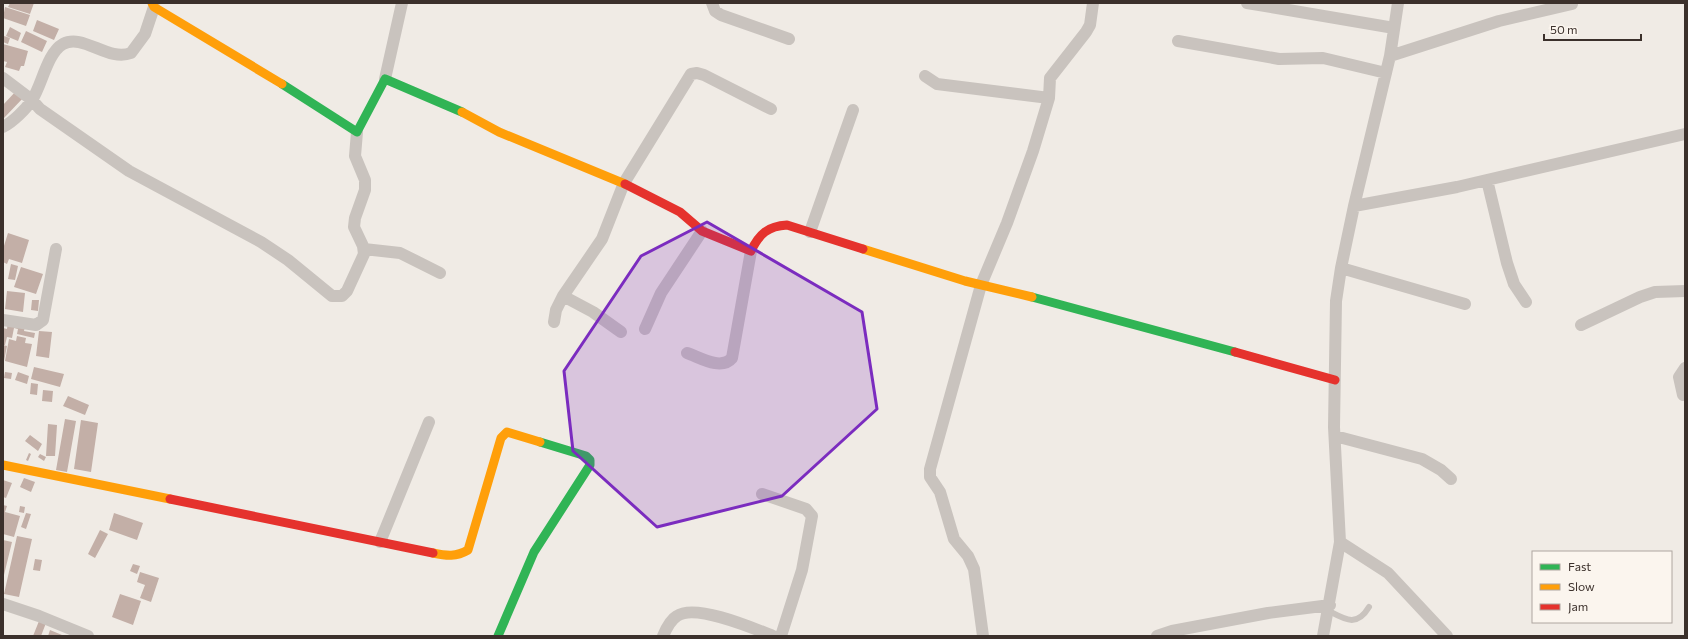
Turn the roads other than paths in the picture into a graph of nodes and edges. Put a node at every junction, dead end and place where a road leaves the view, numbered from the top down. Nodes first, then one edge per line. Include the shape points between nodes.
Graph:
1 (402, 3) edge
2 (712, 3) edge
3 (1093, 3) edge
4 (1247, 3) edge
5 (1398, 3) edge
6 (1572, 4) edge
7 (153, 5) edge
8 (1394, 28) junction
9 (789, 39) dead end
10 (1178, 41) dead end
11 (1390, 56) junction
12 (1386, 73) junction
13 (925, 76) dead end
14 (3, 78) edge
15 (385, 79) junction
16 (1049, 98) junction
17 (32, 100) junction
18 (771, 109) dead end
19 (853, 110) dead end
20 (3, 127) edge
21 (357, 132) junction
22 (1685, 134) edge
23 (1487, 180) junction
24 (624, 183) junction
25 (1354, 206) junction
26 (702, 231) junction
27 (810, 232) junction
28 (56, 249) dead end
29 (364, 250) junction
30 (751, 251) junction
31 (1340, 268) junction
32 (440, 273) dead end
33 (981, 285) junction
34 (1685, 291) edge
35 (563, 296) junction
36 (1526, 302) dead end
37 (1465, 304) dead end
38 (3, 320) edge
39 (554, 322) dead end
40 (1581, 325) dead end
41 (645, 329) dead end
42 (621, 332) dead end
43 (687, 353) dead end
44 (1685, 368) edge
45 (1335, 380) junction
46 (1683, 395) dead end
47 (428, 422) dead end
48 (1335, 436) junction
49 (3, 465) edge
50 (1451, 479) dead end
51 (762, 494) dead end
52 (380, 542) junction
53 (1340, 542) junction
54 (3, 604) edge
55 (1369, 607) dead end
56 (1329, 608) junction
57 (88, 636) edge
58 (498, 636) edge
59 (663, 636) edge
60 (772, 636) edge
61 (782, 636) edge
62 (983, 636) edge
63 (1156, 636) edge
64 (1323, 636) edge
65 (1447, 636) edge

1 - 15 street
2 - 9 street via 715,11 721,16
3 - 16 street via 1090,25 1086,32 1050,78
4 - 8 street
5 - 8 street
6 - 11 street via 1499,21
7 - 17 street via 145,34 131,53 116,56 83,44 70,42 62,45 55,53
7 - 21 street via 255,66
8 - 11 street
10 - 12 street via 1279,59 1323,58
11 - 12 street
12 - 25 street
13 - 16 street via 937,84
14 - 17 street
15 - 21 street
15 - 24 street via 477,119 499,132
16 - 33 street via 1007,223
17 - 20 street
17 - 29 street via 40,109 129,171 249,235 288,260 332,296 342,296 347,291
18 - 24 street via 704,75 691,74
19 - 27 street
21 - 29 street via 355,156 365,180 365,190 354,226
22 - 23 street
23 - 25 street
23 - 36 street via 1507,263 1514,284
24 - 26 street via 680,212
24 - 35 street via 602,239
25 - 31 street
26 - 30 street
26 - 41 street via 661,293
27 - 30 street via 787,225 772,226 761,233
27 - 33 street
28 - 38 street via 43,320 36,325
29 - 32 street via 400,253
30 - 43 street via 732,358 725,363 715,363
31 - 37 street
31 - 45 street via 1336,301
33 - 45 street
33 - 62 street via 930,473 940,492 954,539 968,556 974,569
34 - 40 street via 1655,292
35 - 39 street via 556,310
35 - 42 street via 593,312
44 - 46 street via 1679,377
45 - 48 street
47 - 52 street
48 - 50 street via 1422,459
48 - 53 street
49 - 52 street
51 - 61 street via 806,509 812,516 802,570
52 - 58 street via 449,556 459,555 468,550 501,438 508,432 586,456 590,460 590,465 534,552
53 - 56 street
53 - 65 street via 1388,573
54 - 57 street
55 - 56 lane via 1364,616 1355,620 1346,620
56 - 63 street via 1268,613
56 - 64 street
59 - 60 street via 676,616 685,612 716,616

